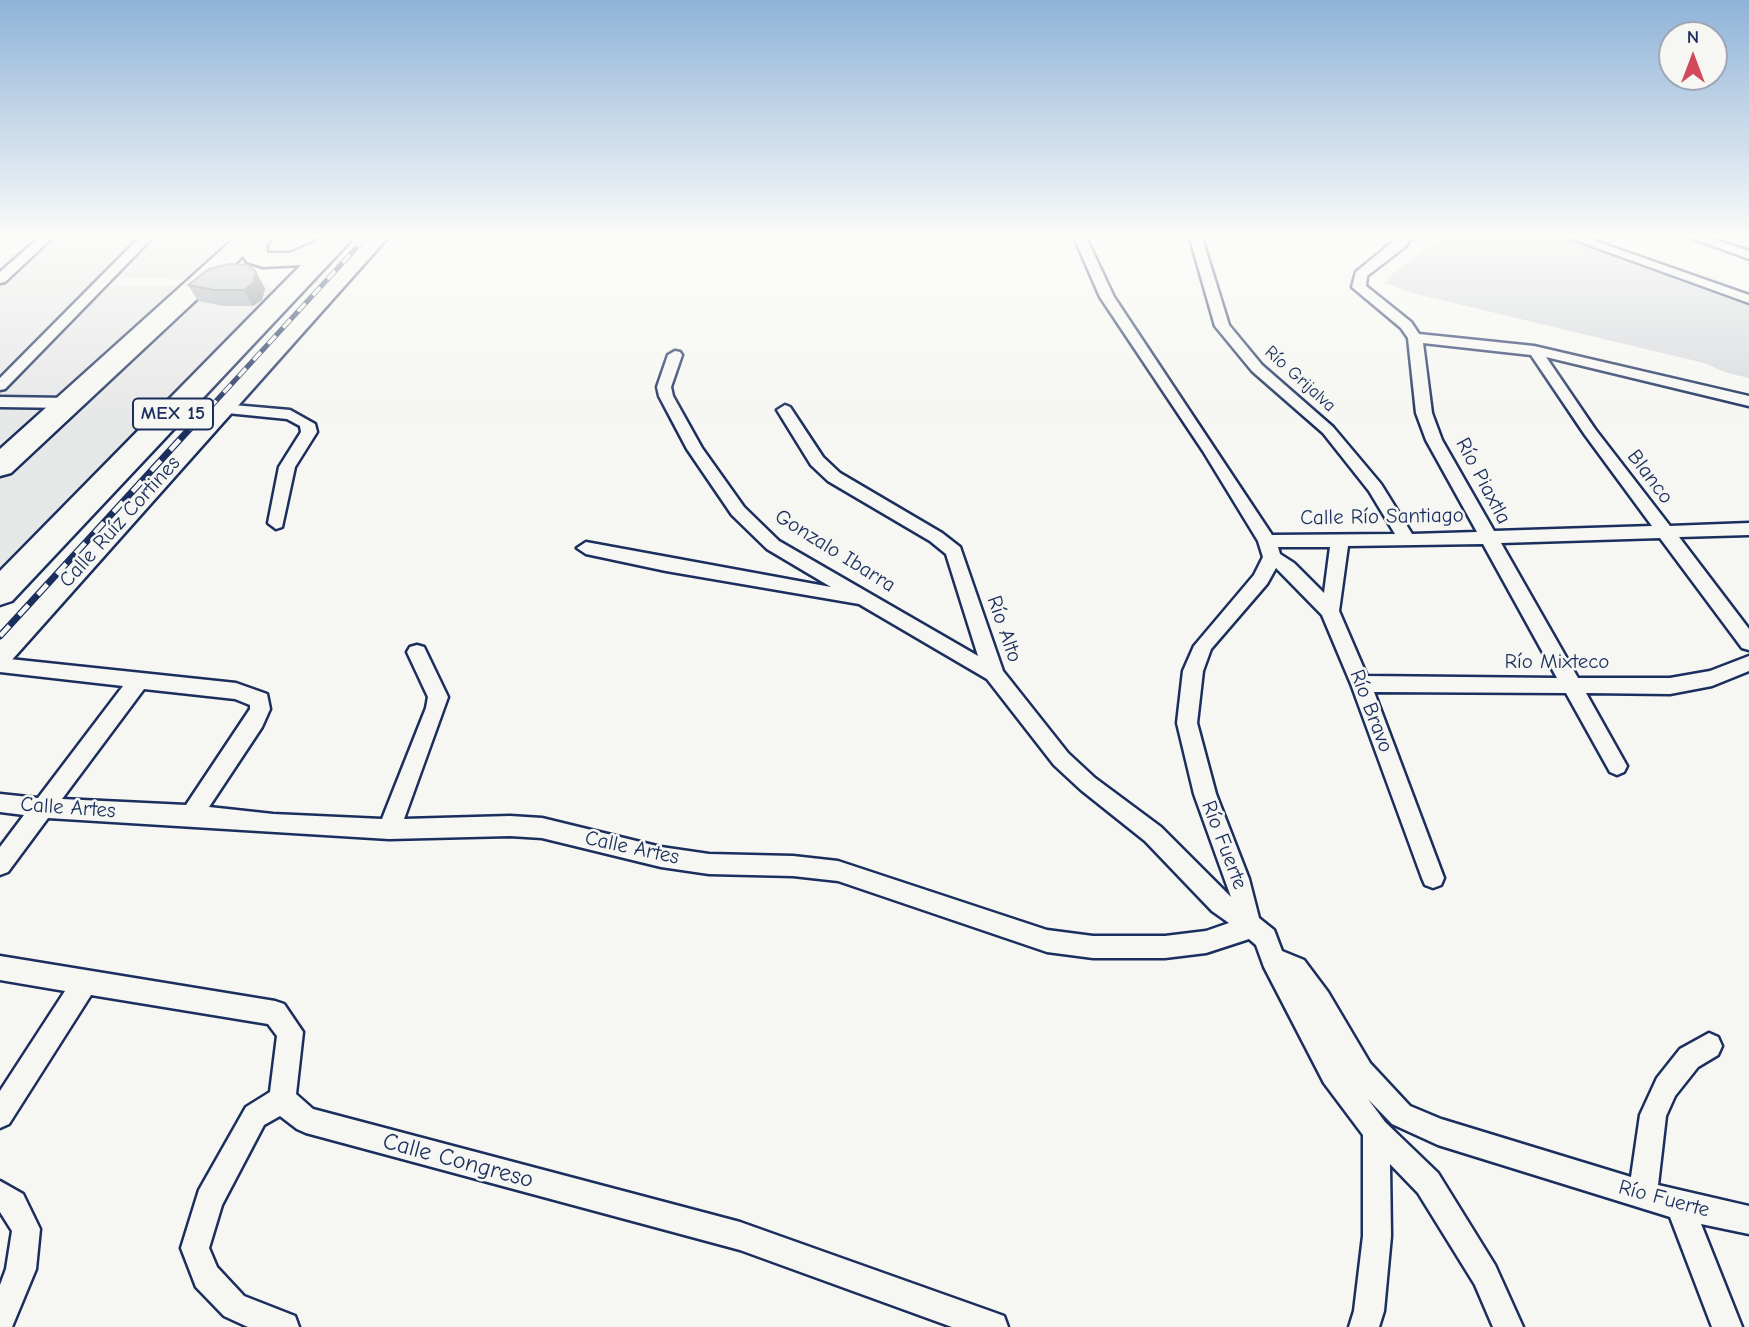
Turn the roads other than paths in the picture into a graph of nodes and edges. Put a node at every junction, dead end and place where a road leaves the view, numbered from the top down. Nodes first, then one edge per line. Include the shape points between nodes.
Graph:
1 (88, 297) edge
2 (183, 297) edge
3 (324, 297) edge
4 (1107, 297) edge
5 (1213, 297) edge
6 (1371, 297) edge
7 (282, 298) edge
8 (1415, 338) junction
9 (1534, 350) junction
10 (675, 355) dead end
11 (0, 386) edge
12 (1749, 401) edge
13 (0, 402) edge
14 (68, 403) junction
15 (222, 409) junction
16 (785, 410) dead end
17 (0, 466) edge
18 (276, 523) dead end
19 (1749, 528) edge
20 (1665, 532) junction
21 (1487, 538) junction
22 (1340, 540) junction
23 (1407, 540) junction
24 (586, 548) dead end
25 (1269, 549) junction
26 (0, 592) edge
27 (868, 600) junction
28 (1330, 611) junction
29 (1743, 624) edge
30 (1749, 643) edge
31 (417, 652) dead end
32 (0, 654) edge
33 (1749, 663) edge
34 (0, 665) edge
35 (994, 674) junction
36 (139, 680) junction
37 (1361, 684) junction
38 (1573, 685) junction
39 (1617, 766) dead end
40 (0, 803) edge
41 (42, 808) junction
42 (192, 815) junction
43 (389, 829) junction
44 (0, 865) edge
45 (1433, 878) dead end
46 (1249, 925) junction
47 (1273, 959) junction
48 (0, 968) edge
49 (86, 980) junction
50 (1709, 1046) dead end
51 (282, 1100) junction
52 (0, 1115) edge
53 (1376, 1131) junction
54 (0, 1195) edge
55 (1643, 1195) junction
56 (1680, 1206) junction
57 (1749, 1220) edge
58 (0, 1321) edge
59 (284, 1327) edge
60 (993, 1327) edge
61 (1364, 1327) edge
62 (1508, 1327) edge
63 (1727, 1327) edge

1 - 11 street
2 - 14 highway
3 - 15 street, Calle Ruíz Cortines
4 - 25 street via 1210,450
5 - 23 street, Río Grijalva via 1222,326 1257,368 1328,430 1375,488
6 - 8 street
7 - 26 highway, MEX 15
8 - 9 street
8 - 21 street, Río Piaxtla via 1424,413
9 - 12 street
9 - 20 street, Blanco
10 - 27 street, Gonzalo Ibarra via 667,372 666,396 737,511 773,545
13 - 14 street
14 - 17 highway
15 - 18 street via 290,415 307,424 309,432 287,467
15 - 32 street, Calle Ruíz Cortines
16 - 35 street, Río Alto via 817,461 834,477 954,551
19 - 20 street, Calle Río Santiago
20 - 21 street, Calle Río Santiago
20 - 29 street, Blanco
21 - 23 street, Calle Río Santiago
21 - 38 street, Río Piaxtla
22 - 23 street, Calle Río Santiago
22 - 25 street, Calle Río Santiago
22 - 28 street
24 - 27 street
25 - 28 street
25 - 46 street, Río Fuerte via 1261,579 1203,646 1193,671 1187,723 1205,794 1238,879
27 - 35 street, Gonzalo Ibarra
28 - 37 street, Río Bravo
29 - 30 street, Blanco
31 - 43 street via 438,697
33 - 38 street, Río Mixteco via 1692,684
34 - 36 street
35 - 46 street, Río Alto via 1061,760 1153,834 1220,903
36 - 41 street
36 - 42 street via 236,691 260,700 255,721
37 - 38 street, Río Mixteco
37 - 45 street, Río Bravo
38 - 39 street, Río Piaxtla
40 - 41 street, Calle Artes
41 - 42 street, Calle Artes
41 - 44 street
42 - 43 street, Calle Artes
43 - 46 street, Calle Artes via 542,828 661,857 838,872 1047,941 1093,947 1206,942
46 - 47 street, Río Fuerte via 1266,938
47 - 53 street via 1334,1074
47 - 55 street, Río Fuerte via 1295,968 1361,1072 1401,1115 1438,1132
48 - 49 street
49 - 51 street via 275,1013 290,1032
49 - 52 street
50 - 55 street via 1689,1058 1666,1087 1653,1115
51 - 59 street via 255,1116 209,1200 195,1248 206,1277 234,1306
51 - 60 street, Calle Congreso via 306,1120 740,1236
53 - 61 street via 1377,1236
53 - 62 street via 1428,1183 1485,1275
54 - 58 street via 13,1204 26,1229 21,1269
55 - 56 street, Río Fuerte
56 - 57 street, Río Fuerte
56 - 63 street

